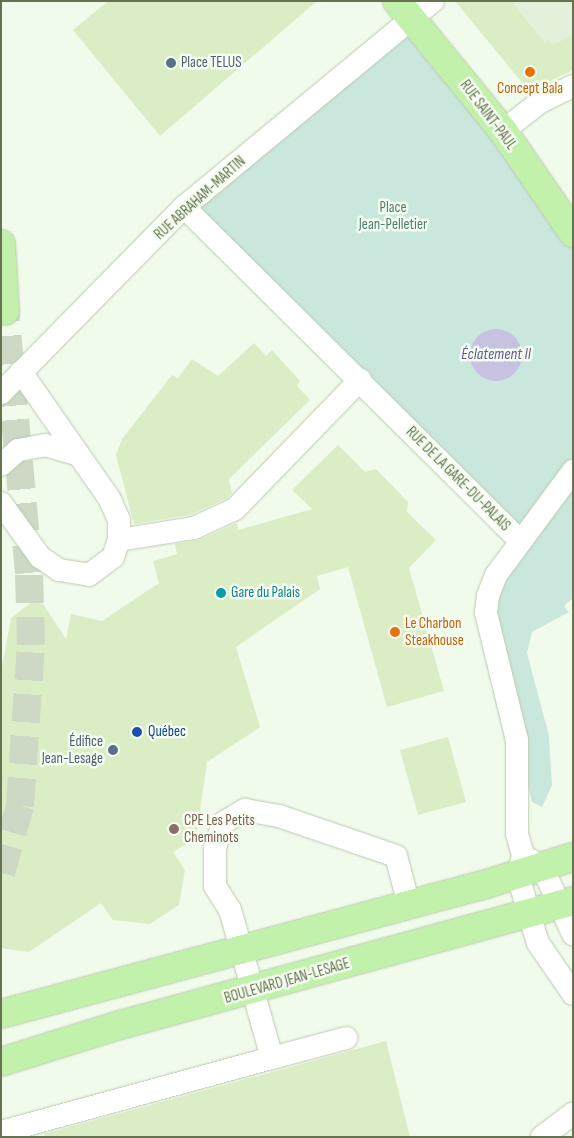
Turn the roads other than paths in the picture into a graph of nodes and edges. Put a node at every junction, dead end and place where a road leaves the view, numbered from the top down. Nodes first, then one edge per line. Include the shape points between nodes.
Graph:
1 (414, 7) edge
2 (573, 86) edge
3 (504, 131) junction
4 (184, 208) junction
5 (573, 233) edge
6 (1, 244) edge
7 (6, 311) dead end
8 (21, 372) junction
9 (360, 380) junction
10 (1, 393) edge
11 (76, 454) junction
12 (1, 465) edge
13 (573, 471) edge
14 (1, 503) edge
15 (119, 540) junction
16 (520, 541) junction
17 (573, 858) edge
18 (528, 866) junction
19 (565, 903) edge
20 (409, 906) junction
21 (527, 913) junction
22 (573, 934) edge
23 (241, 951) junction
24 (252, 991) junction
25 (573, 994) edge
26 (1, 1014) edge
27 (346, 1038) dead end
28 (272, 1058) junction
29 (1, 1062) edge
30 (573, 1114) edge
31 (1, 1132) edge
32 (542, 1137) edge

1 - 3 main road, RUE SAINT-PAUL
1 - 4 street, RUE ABRAHAM-MARTIN
2 - 3 street via 540,102
3 - 5 main road, RUE SAINT-PAUL
4 - 8 street, RUE ABRAHAM-MARTIN
4 - 9 street, RUE DE LA GARE-DU-PALAIS
6 - 7 main road
8 - 10 street, RUE ABRAHAM-MARTIN
8 - 11 street
9 - 15 street via 235,509 194,528
9 - 16 street, RUE DE LA GARE-DU-PALAIS
11 - 12 street via 45,445 18,450
11 - 15 street via 109,498 119,520
13 - 16 street
14 - 15 street via 40,557 59,570 89,575 113,557
16 - 18 street, RUE DE LA GARE-DU-PALAIS via 496,575 486,613 517,740 517,834
17 - 18 main road
18 - 19 street, RUE DE LA GARE-DU-PALAIS
18 - 20 main road
18 - 21 street, RUE DE LA GARE-DU-PALAIS
19 - 21 main road, BOULEVARD JEAN-LESAGE
19 - 22 street, RUE DE LA GARE-DU-PALAIS
20 - 23 main road
20 - 23 street via 396,856 279,816 245,810 223,823 215,848 215,886 230,910
21 - 24 main road, BOULEVARD JEAN-LESAGE
21 - 25 street, RUE DE LA GARE-DU-PALAIS via 538,943
23 - 24 street
23 - 26 main road
24 - 28 street
24 - 29 main road, BOULEVARD JEAN-LESAGE via 120,1024
27 - 28 street
28 - 31 street
30 - 32 street

